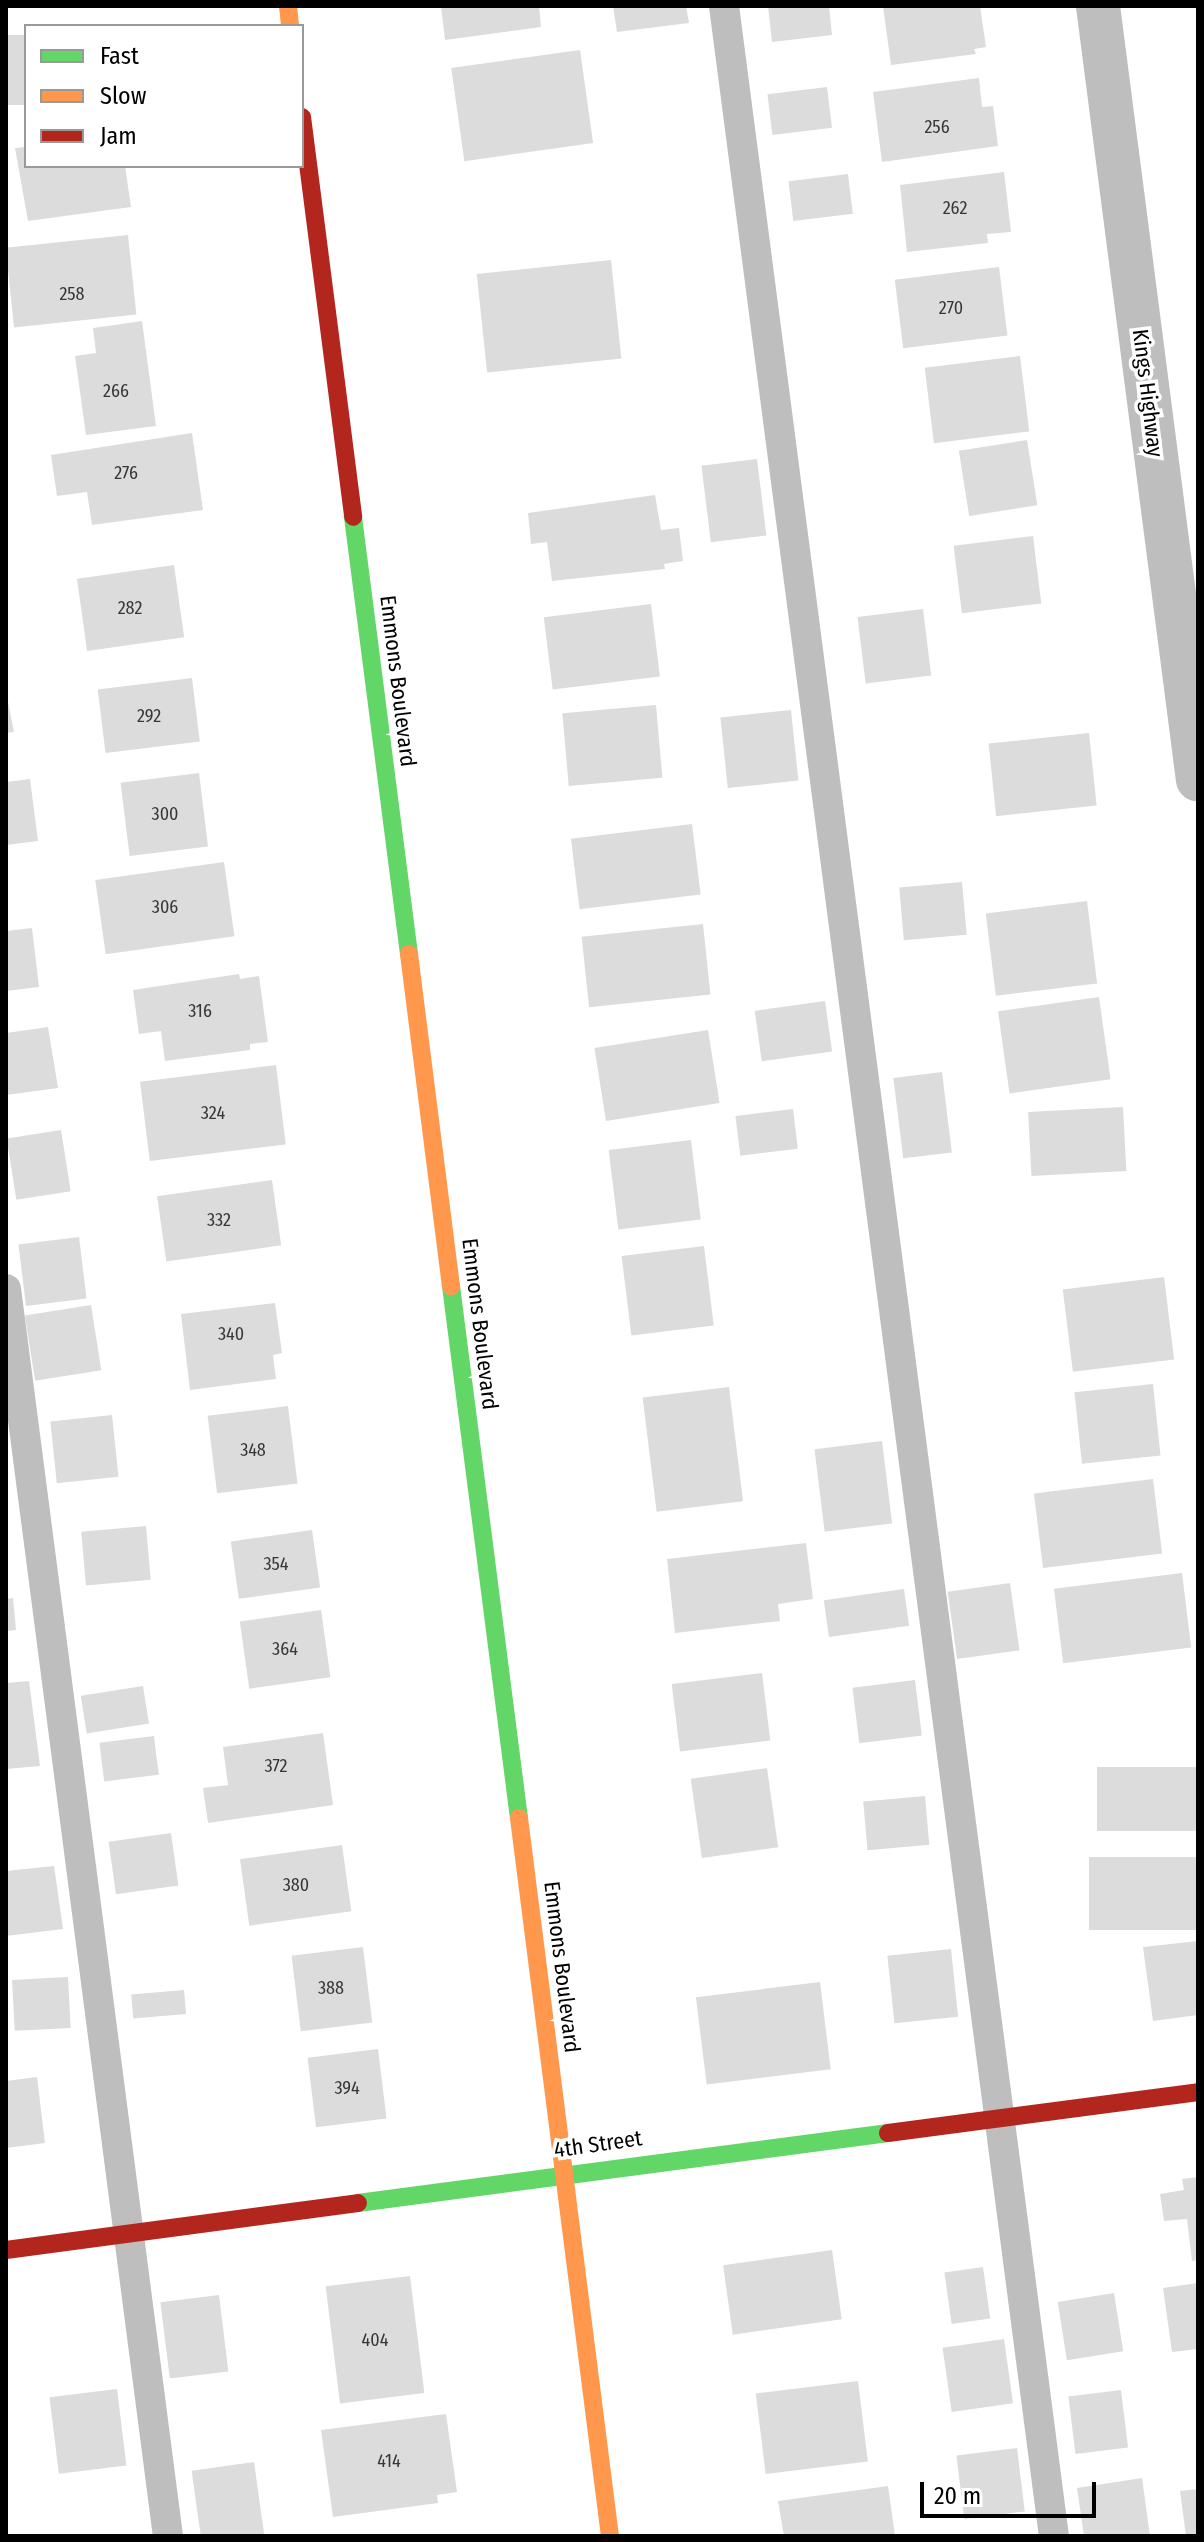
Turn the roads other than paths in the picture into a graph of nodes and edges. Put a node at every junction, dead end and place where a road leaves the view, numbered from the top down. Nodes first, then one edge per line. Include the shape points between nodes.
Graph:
1 (724, 6) edge
2 (1098, 6) edge
3 (304, 133) edge
4 (1198, 780) edge
5 (6, 1289) edge
6 (1198, 2092) edge
7 (998, 2118) junction
8 (564, 2172) junction
9 (128, 2232) junction
10 (6, 2250) edge
11 (168, 2536) edge
12 (610, 2536) edge
13 (1054, 2536) edge

1 - 7 lane
2 - 4 street, Kings Highway
3 - 8 street, Emmons Boulevard
5 - 9 lane
6 - 7 street, 4th Street
7 - 8 street, 4th Street
7 - 13 lane
8 - 9 street, 4th Street
8 - 12 street, Emmons Boulevard
9 - 10 street, 4th Street
9 - 11 lane

